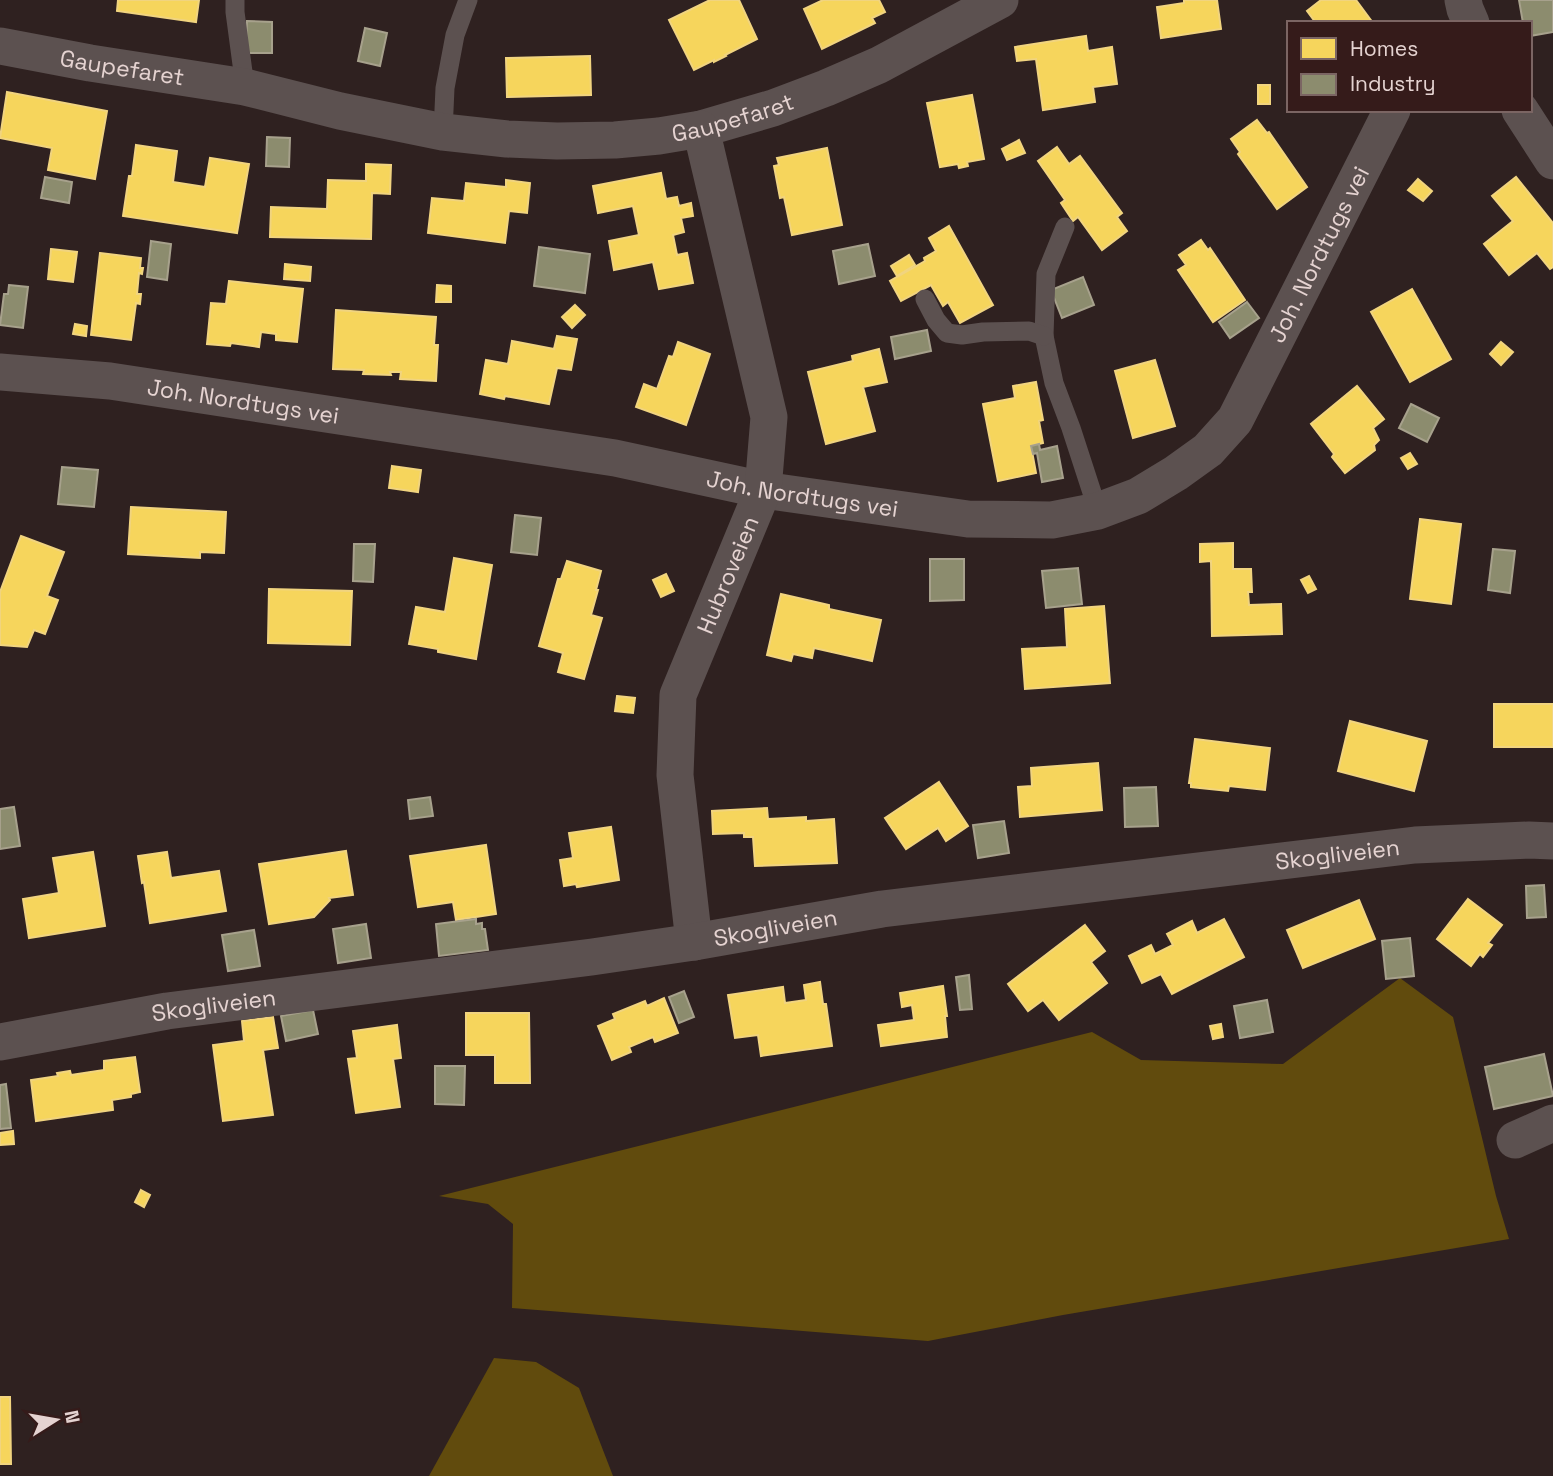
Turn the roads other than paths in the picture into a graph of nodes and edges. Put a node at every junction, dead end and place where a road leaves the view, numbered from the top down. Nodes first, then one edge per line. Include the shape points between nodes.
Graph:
1 (236, 0) edge
2 (468, 0) edge
3 (1000, 0) edge
4 (0, 46) edge
5 (245, 88) junction
6 (1391, 112) edge
7 (1521, 112) edge
8 (701, 129) junction
9 (443, 132) junction
10 (1553, 161) edge
11 (1065, 227) dead end
12 (925, 299) dead end
13 (1044, 336) junction
14 (0, 372) edge
15 (764, 490) junction
16 (1098, 511) junction
17 (1553, 841) edge
18 (694, 942) junction
19 (0, 1042) edge
20 (1553, 1123) edge
21 (1515, 1140) dead end

1 - 5 lane
2 - 9 lane via 447,75
3 - 8 street, Gaupefaret via 826,88
4 - 5 street, Gaupefaret
5 - 9 street, Gaupefaret
6 - 16 street, Joh. Nordtugs vei via 1235,420 1208,450 1176,473 1138,496
7 - 10 street
8 - 9 street, Gaupefaret via 615,140 557,141
8 - 15 street, Hubroveien via 769,417
11 - 13 lane via 1046,274
12 - 13 lane via 947,333 1029,331
13 - 16 lane
14 - 15 street, Joh. Nordtugs vei via 110,381 615,458
15 - 16 street, Joh. Nordtugs vei via 968,519 1052,520
15 - 18 street, Hubroveien via 678,695 675,775
17 - 18 street, Skogliveien via 1415,845 1311,857 882,909
18 - 19 street, Skogliveien via 167,1011
20 - 21 street

